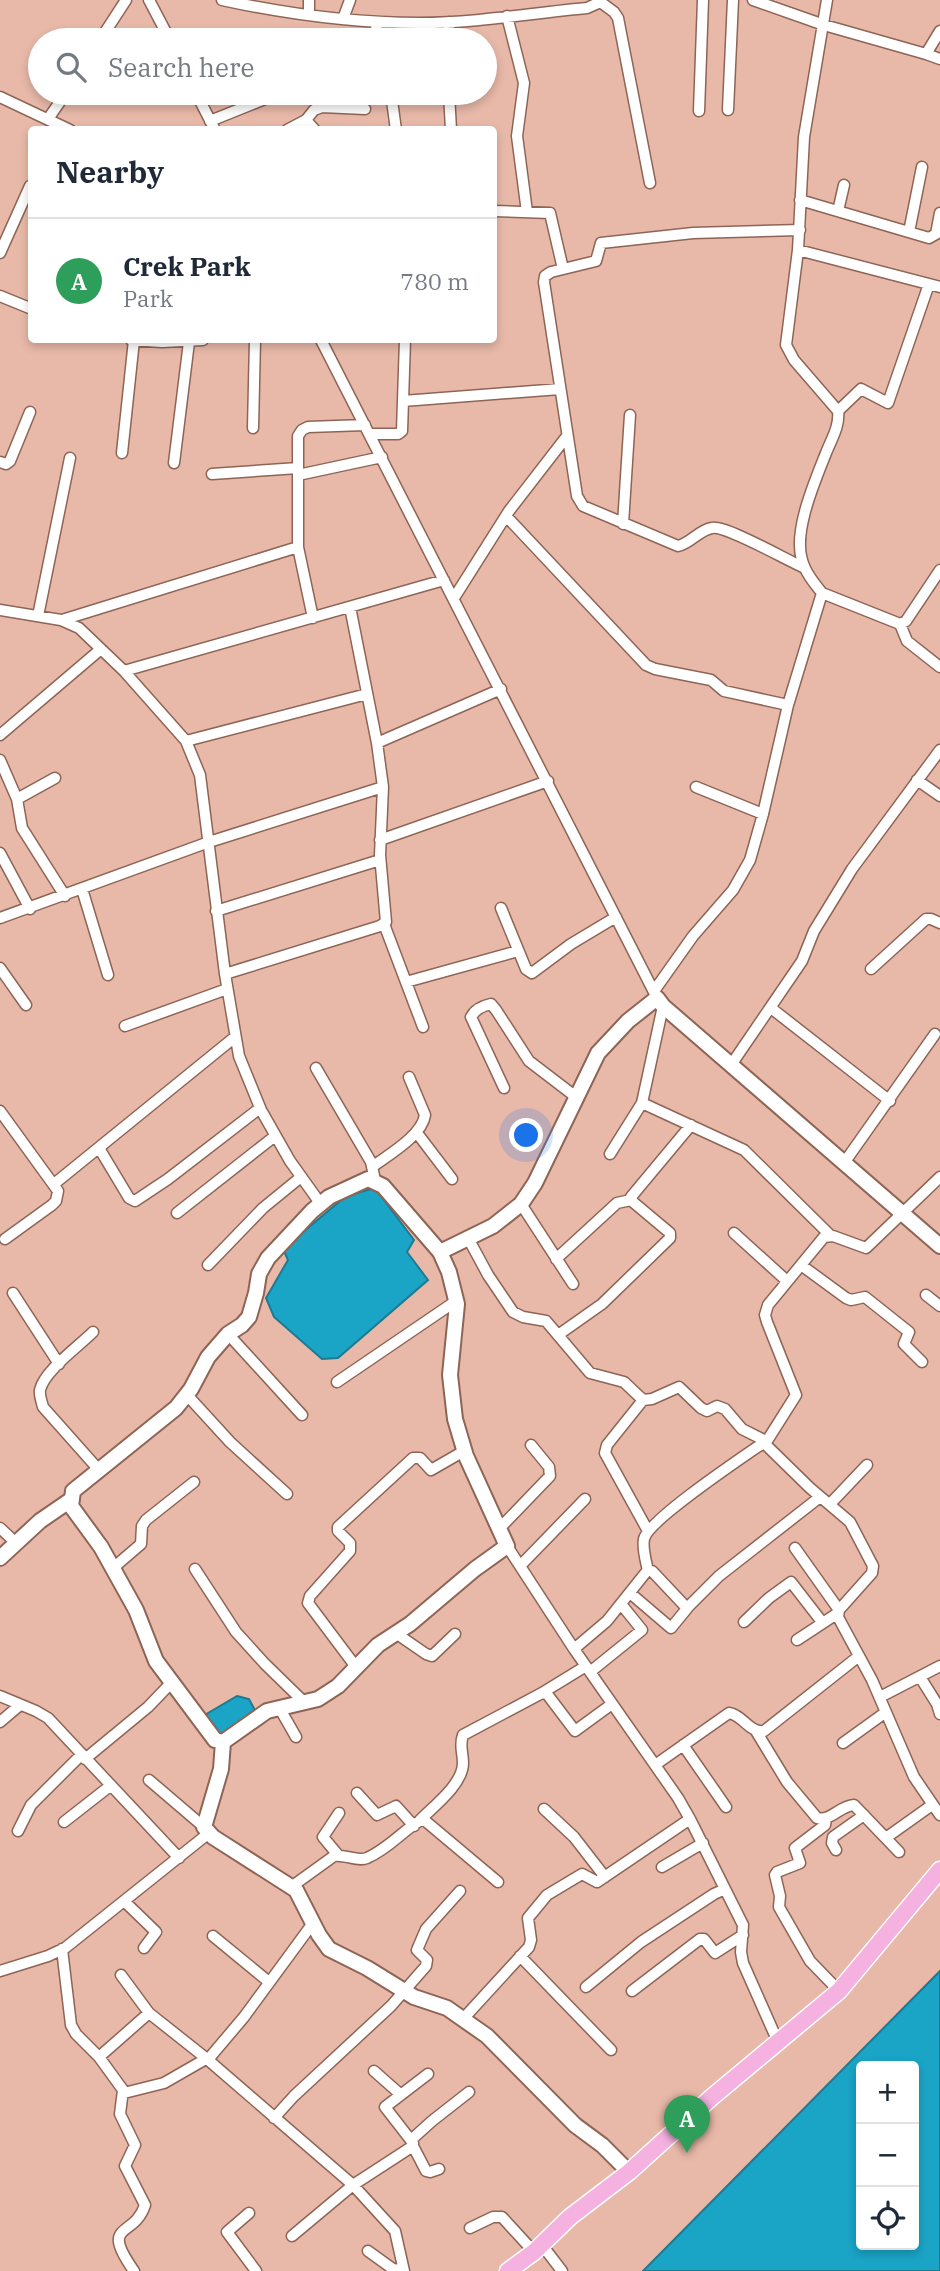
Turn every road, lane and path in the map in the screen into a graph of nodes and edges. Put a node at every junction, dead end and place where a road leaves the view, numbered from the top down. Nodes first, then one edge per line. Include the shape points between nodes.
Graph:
1 (126, 0) edge
2 (149, 0) edge
3 (222, 0) edge
4 (309, 0) edge
5 (350, 0) edge
6 (599, 0) edge
7 (704, 0) edge
8 (733, 0) edge
9 (753, 0) edge
10 (827, 0) edge
11 (309, 15) junction
12 (507, 16) junction
13 (343, 19) junction
14 (376, 22) junction
15 (449, 22) junction
16 (824, 24) junction
17 (108, 28) edge
18 (164, 28) edge
19 (376, 28) edge
20 (449, 28) edge
21 (940, 31) edge
22 (926, 54) junction
23 (940, 59) edge
24 (0, 97) edge
25 (58, 105) edge
26 (202, 105) edge
27 (255, 105) edge
28 (393, 105) edge
29 (450, 105) edge
30 (365, 109) dead end
31 (728, 110) dead end
32 (699, 111) dead end
33 (48, 119) junction
34 (306, 120) junction
35 (213, 125) edge
36 (62, 126) edge
37 (295, 126) edge
38 (311, 126) edge
39 (395, 126) edge
40 (451, 126) edge
41 (922, 167) dead end
42 (650, 183) dead end
43 (844, 185) dead end
44 (28, 190) edge
45 (800, 200) junction
46 (497, 211) edge
47 (838, 211) junction
48 (527, 212) junction
49 (940, 213) edge
50 (800, 230) junction
51 (909, 232) junction
52 (798, 250) junction
53 (0, 253) edge
54 (563, 269) junction
55 (934, 285) edge
56 (0, 296) edge
57 (28, 307) edge
58 (132, 343) edge
59 (189, 343) edge
60 (255, 343) edge
61 (323, 343) edge
62 (405, 343) edge
63 (560, 389) junction
64 (403, 401) junction
65 (838, 411) junction
66 (30, 412) dead end
67 (630, 415) dead end
68 (253, 428) dead end
69 (367, 430) junction
70 (567, 436) junction
71 (122, 453) dead end
72 (71, 457) dead end
73 (382, 457) junction
74 (0, 462) edge
75 (174, 463) dead end
76 (298, 472) junction
77 (212, 474) dead end
78 (506, 516) junction
79 (623, 524) junction
80 (298, 547) junction
81 (804, 568) junction
82 (940, 570) edge
83 (444, 580) junction
84 (822, 593) junction
85 (454, 598) junction
86 (350, 607) junction
87 (0, 610) edge
88 (38, 615) junction
89 (313, 618) junction
90 (61, 620) junction
91 (900, 624) junction
92 (101, 649) junction
93 (940, 667) edge
94 (124, 671) junction
95 (501, 689) junction
96 (367, 694) junction
97 (788, 705) junction
98 (0, 735) edge
99 (186, 741) junction
100 (377, 743) junction
101 (940, 750) edge
102 (0, 760) edge
103 (54, 778) dead end
104 (548, 780) junction
105 (917, 780) junction
106 (696, 787) dead end
107 (383, 788) junction
108 (940, 796) edge
109 (17, 799) junction
110 (764, 814) junction
111 (380, 841) junction
112 (209, 842) junction
113 (0, 853) edge
114 (380, 860) junction
115 (82, 889) junction
116 (65, 896) junction
117 (501, 908) dead end
118 (30, 909) junction
119 (216, 911) junction
120 (616, 917) junction
121 (0, 918) edge
122 (940, 923) edge
123 (384, 924) junction
124 (518, 951) junction
125 (0, 968) edge
126 (871, 969) dead end
127 (225, 974) junction
128 (108, 975) dead end
129 (406, 982) junction
130 (227, 989) junction
131 (658, 998) junction
132 (26, 1005) dead end
133 (771, 1008) junction
134 (125, 1026) dead end
135 (424, 1027) dead end
136 (935, 1034) dead end
137 (235, 1037) junction
138 (731, 1065) junction
139 (316, 1068) dead end
140 (409, 1077) dead end
141 (504, 1088) dead end
142 (576, 1097) junction
143 (890, 1101) junction
144 (642, 1103) junction
145 (260, 1108) junction
146 (0, 1111) edge
147 (691, 1125) junction
148 (417, 1133) junction
149 (275, 1136) junction
150 (99, 1148) junction
151 (610, 1154) dead end
152 (844, 1163) junction
153 (373, 1174) junction
154 (301, 1177) junction
155 (940, 1177) edge
156 (452, 1179) dead end
157 (54, 1184) junction
158 (631, 1200) junction
159 (320, 1203) junction
160 (521, 1205) junction
161 (177, 1213) dead end
162 (902, 1213) junction
163 (734, 1233) dead end
164 (830, 1235) junction
165 (468, 1238) junction
166 (5, 1239) dead end
167 (940, 1246) edge
168 (440, 1252) junction
169 (556, 1259) junction
170 (208, 1265) dead end
171 (801, 1265) junction
172 (787, 1281) junction
173 (573, 1284) dead end
174 (13, 1293) dead end
175 (926, 1296) dead end
176 (456, 1301) junction
177 (940, 1306) edge
178 (93, 1332) dead end
179 (228, 1334) junction
180 (558, 1335) junction
181 (922, 1362) dead end
182 (59, 1364) junction
183 (337, 1382) dead end
184 (187, 1395) junction
185 (643, 1400) junction
186 (302, 1415) dead end
187 (766, 1441) junction
188 (531, 1445) dead end
189 (464, 1451) junction
190 (867, 1465) dead end
191 (99, 1469) junction
192 (194, 1482) dead end
193 (287, 1494) dead end
194 (820, 1497) junction
195 (72, 1499) junction
196 (585, 1499) dead end
197 (830, 1504) junction
198 (0, 1528) edge
199 (499, 1529) junction
200 (648, 1531) junction
201 (15, 1542) junction
202 (507, 1546) junction
203 (795, 1548) dead end
204 (0, 1558) edge
205 (520, 1566) junction
206 (113, 1568) junction
207 (195, 1569) dead end
208 (648, 1571) junction
209 (630, 1593) junction
210 (621, 1604) junction
211 (689, 1606) junction
212 (838, 1612) junction
213 (744, 1622) dead end
214 (822, 1622) junction
215 (397, 1634) junction
216 (455, 1634) dead end
217 (797, 1640) dead end
218 (574, 1649) junction
219 (859, 1656) junction
220 (940, 1666) edge
221 (356, 1667) junction
222 (588, 1669) junction
223 (920, 1677) junction
224 (173, 1681) junction
225 (542, 1693) junction
226 (0, 1696) edge
227 (880, 1697) junction
228 (305, 1703) junction
229 (612, 1704) junction
230 (20, 1705) junction
231 (280, 1709) junction
232 (886, 1712) junction
233 (940, 1714) edge
234 (0, 1721) edge
235 (756, 1731) junction
236 (296, 1737) dead end
237 (223, 1742) junction
238 (843, 1743) dead end
239 (683, 1745) junction
240 (83, 1757) junction
241 (655, 1765) junction
242 (149, 1780) dead end
243 (110, 1786) junction
244 (356, 1793) dead end
245 (932, 1805) junction
246 (726, 1807) dead end
247 (544, 1809) dead end
248 (339, 1813) dead end
249 (864, 1815) junction
250 (940, 1815) edge
251 (690, 1819) junction
252 (826, 1819) junction
253 (64, 1822) dead end
254 (417, 1823) junction
255 (206, 1830) junction
256 (19, 1831) dead end
257 (887, 1838) junction
258 (703, 1843) junction
259 (836, 1850) dead end
260 (900, 1852) dead end
261 (338, 1855) junction
262 (179, 1858) junction
263 (662, 1867) dead end
264 (940, 1870) edge
265 (605, 1877) junction
266 (498, 1882) dead end
267 (290, 1887) junction
268 (725, 1889) junction
269 (460, 1891) dead end
270 (124, 1901) junction
271 (313, 1923) junction
272 (743, 1935) junction
273 (213, 1936) dead end
274 (144, 1948) dead end
275 (62, 1949) junction
276 (520, 1956) junction
277 (0, 1971) edge
278 (121, 1975) dead end
279 (269, 1982) junction
280 (586, 1987) dead end
281 (403, 1991) junction
282 (632, 1991) dead end
283 (839, 1991) junction
284 (149, 2013) junction
285 (463, 2019) junction
286 (778, 2042) junction
287 (611, 2050) dead end
288 (99, 2057) junction
289 (207, 2059) junction
290 (374, 2071) dead end
291 (428, 2074) dead end
292 (469, 2092) dead end
293 (124, 2093) junction
294 (400, 2095) junction
295 (274, 2118) junction
296 (412, 2143) junction
297 (439, 2169) dead end
298 (629, 2172) junction
299 (353, 2185) junction
300 (249, 2213) dead end
301 (470, 2228) dead end
302 (292, 2236) dead end
303 (538, 2248) junction
304 (368, 2251) dead end
305 (134, 2271) edge
306 (256, 2271) edge
307 (404, 2271) edge
308 (508, 2271) edge
309 (562, 2271) edge

1 - 17 street
2 - 18 street
3 - 11 street
4 - 11 street
5 - 13 street
6 - 12 street via 587,8
6 - 42 street via 618,18
7 - 32 street
8 - 31 street
9 - 16 street
10 - 16 street
11 - 13 street
12 - 15 street
12 - 48 street via 524,83 517,131
13 - 14 street
14 - 15 street
14 - 19 street
15 - 20 street
16 - 22 street
16 - 45 street via 804,137
21 - 22 street
22 - 23 street
24 - 33 street
25 - 33 street
26 - 35 street
27 - 35 street
28 - 39 street
29 - 40 street
30 - 34 street via 322,107
33 - 36 street
34 - 37 street
34 - 38 street
41 - 51 street
43 - 47 street
44 - 53 street
45 - 47 street
45 - 50 street
46 - 48 street
47 - 51 street
48 - 54 street via 551,215
49 - 51 street via 932,238
50 - 52 street
50 - 54 street via 694,233 601,243 596,261
52 - 55 street
52 - 65 street via 786,345
54 - 63 street via 544,279
55 - 65 street via 888,403 861,389
56 - 57 street
58 - 71 street
59 - 75 street
60 - 68 street
61 - 69 street
62 - 64 street
63 - 64 street
63 - 70 street
64 - 69 street via 400,433
65 - 81 street via 800,539
66 - 74 street via 10,461
67 - 79 street
69 - 73 street
69 - 76 street via 302,430
70 - 78 street
70 - 79 street via 579,501
72 - 88 street
73 - 76 street
73 - 83 street
76 - 77 street
76 - 80 street
78 - 85 street
78 - 97 street via 646,665 711,680 724,691
79 - 81 street via 678,546 718,527
80 - 89 street
80 - 90 street
81 - 84 street
82 - 91 street
83 - 85 street
83 - 86 street
84 - 91 street
84 - 97 street
85 - 95 street
86 - 89 street
86 - 96 street
87 - 88 street
88 - 90 street
89 - 94 street
90 - 92 street via 79,628
91 - 93 street via 907,641
92 - 94 street
92 - 98 street
94 - 99 street
95 - 100 street
95 - 104 street
96 - 99 street
96 - 100 street
97 - 110 street
99 - 112 street via 200,775
100 - 107 street
101 - 105 street
102 - 109 street
103 - 109 street
104 - 111 street
104 - 120 street
105 - 108 street
105 - 133 street via 852,869
106 - 110 street
107 - 111 street
107 - 112 street
109 - 116 street via 22,828
110 - 131 street via 740,881 689,941
111 - 114 street
112 - 115 street
112 - 119 street
113 - 118 street
114 - 119 street
114 - 123 street
115 - 116 street
115 - 128 street
116 - 118 street
117 - 124 street
118 - 121 street
119 - 127 street
120 - 124 street via 532,973
120 - 131 street
122 - 126 street via 926,919
123 - 127 street
123 - 129 street
124 - 129 street
125 - 132 street
127 - 130 street
129 - 135 street
130 - 134 street
130 - 137 street
131 - 138 street
131 - 142 street via 598,1053
131 - 144 street
133 - 138 street
133 - 143 street
136 - 143 street
137 - 145 street
137 - 150 street
138 - 152 street
139 - 153 street
140 - 148 street via 425,1115
141 - 142 street via 471,1017 485,1005 496,1010 529,1061
142 - 160 street
143 - 152 street
144 - 147 street
144 - 151 street
145 - 149 street
145 - 150 street via 135,1202
146 - 157 street
147 - 158 street
147 - 164 street via 744,1150
148 - 153 street
148 - 156 street
149 - 154 street
149 - 161 street
150 - 157 street
152 - 162 street
153 - 159 street
153 - 168 street
154 - 159 street
154 - 170 street via 263,1208
155 - 162 street
157 - 166 street via 56,1201
158 - 169 street via 617,1203
158 - 180 street via 670,1233 670,1238 602,1304
159 - 179 street via 268,1258 259,1274 249,1317
160 - 165 street
160 - 169 street
162 - 164 street via 866,1248
162 - 167 street
163 - 172 street
164 - 171 street
165 - 168 street
165 - 180 street via 513,1312 546,1321
168 - 176 street
169 - 173 street
171 - 172 street
171 - 181 street via 846,1298 865,1297 890,1316 909,1332 904,1344
172 - 187 street via 765,1315 796,1395
174 - 182 street
175 - 177 street
176 - 183 street
176 - 189 street via 450,1375
178 - 182 street
179 - 184 street via 208,1357
179 - 186 street
180 - 185 street via 590,1373 624,1382
182 - 191 street via 40,1390 43,1407
184 - 191 street
184 - 193 street
185 - 187 street via 678,1387 701,1408 725,1409 742,1429
185 - 200 street via 605,1453
187 - 194 street
187 - 200 street
188 - 199 street via 549,1467 550,1476
189 - 199 street
189 - 221 street via 435,1469 413,1458 338,1527 350,1543 350,1551 308,1603
190 - 197 street
191 - 195 street via 73,1491
192 - 206 street via 146,1520 141,1544
194 - 197 street
194 - 211 street via 719,1576
195 - 201 street
195 - 206 street via 71,1506
196 - 205 street
197 - 212 street via 850,1522 874,1569
198 - 201 street
199 - 202 street
200 - 208 street via 644,1542
201 - 204 street
202 - 205 street
202 - 215 street
203 - 212 street
205 - 218 street
206 - 224 street via 156,1661
207 - 228 street via 247,1645
208 - 209 street
208 - 211 street
209 - 210 street
209 - 211 street via 671,1628
210 - 218 street
210 - 222 street via 642,1630
212 - 214 street
212 - 219 street
213 - 214 street via 791,1582
214 - 217 street
215 - 216 street via 434,1656
215 - 221 street
218 - 222 street
219 - 227 street
219 - 235 street via 764,1731
220 - 223 street
221 - 228 street via 338,1686
222 - 225 street
222 - 229 street
223 - 227 street
223 - 233 street
224 - 237 street via 215,1740
224 - 240 street via 148,1707
225 - 229 street via 575,1731
225 - 254 street via 463,1735 462,1772
226 - 230 street
227 - 232 street
228 - 231 street
229 - 241 street
230 - 234 street
230 - 240 street via 48,1718
231 - 236 street
231 - 237 street via 267,1711
232 - 238 street
232 - 245 street
235 - 239 street via 729,1713
235 - 252 street via 792,1788 814,1815
237 - 255 street
239 - 241 street
239 - 246 street
240 - 243 street
240 - 256 street via 31,1805
241 - 251 street
242 - 255 street
243 - 253 street
243 - 262 street
244 - 254 street via 377,1815 396,1807
245 - 250 street
245 - 257 street
247 - 265 street via 574,1837
248 - 261 street via 323,1837
249 - 252 street via 851,1804
249 - 257 street
249 - 259 street via 833,1837
251 - 258 street
251 - 265 street
252 - 283 street via 825,1825 794,1848 800,1863 775,1875 779,1907 810,1961
254 - 261 street via 366,1859
254 - 266 street via 426,1820
255 - 262 street
255 - 267 street
257 - 260 street
258 - 263 street
258 - 268 street
261 - 267 street
262 - 270 street
264 - 283 main road
265 - 276 street via 595,1882 582,1874 543,1898 528,1918 531,1944
267 - 271 street
268 - 272 street via 743,1925
268 - 280 street via 641,1942
269 - 281 street via 423,1933 417,1950 427,1963
270 - 274 street via 156,1932
270 - 275 street
271 - 279 street
271 - 281 street via 329,1949
272 - 282 street via 718,1953 699,1939
272 - 286 street via 743,1963
273 - 279 street
275 - 277 street
275 - 288 street via 71,2025
276 - 285 street
276 - 287 street
278 - 284 street
279 - 289 street
281 - 285 street
281 - 295 street
283 - 286 main road
284 - 288 street
284 - 289 street
285 - 298 street via 487,2035 575,2125
286 - 298 main road
288 - 293 street
289 - 293 street via 164,2083
289 - 295 street
290 - 294 street
291 - 294 street
292 - 296 street
293 - 305 street via 120,2114 135,2145 125,2166 145,2205 120,2236 119,2249
294 - 296 street via 385,2107
295 - 299 street
296 - 297 street via 426,2171
296 - 299 street
298 - 303 main road
299 - 302 street
299 - 307 street via 394,2231
300 - 306 street via 227,2232
301 - 303 street via 502,2217
303 - 308 main road
303 - 309 street
304 - 307 street via 393,2269

